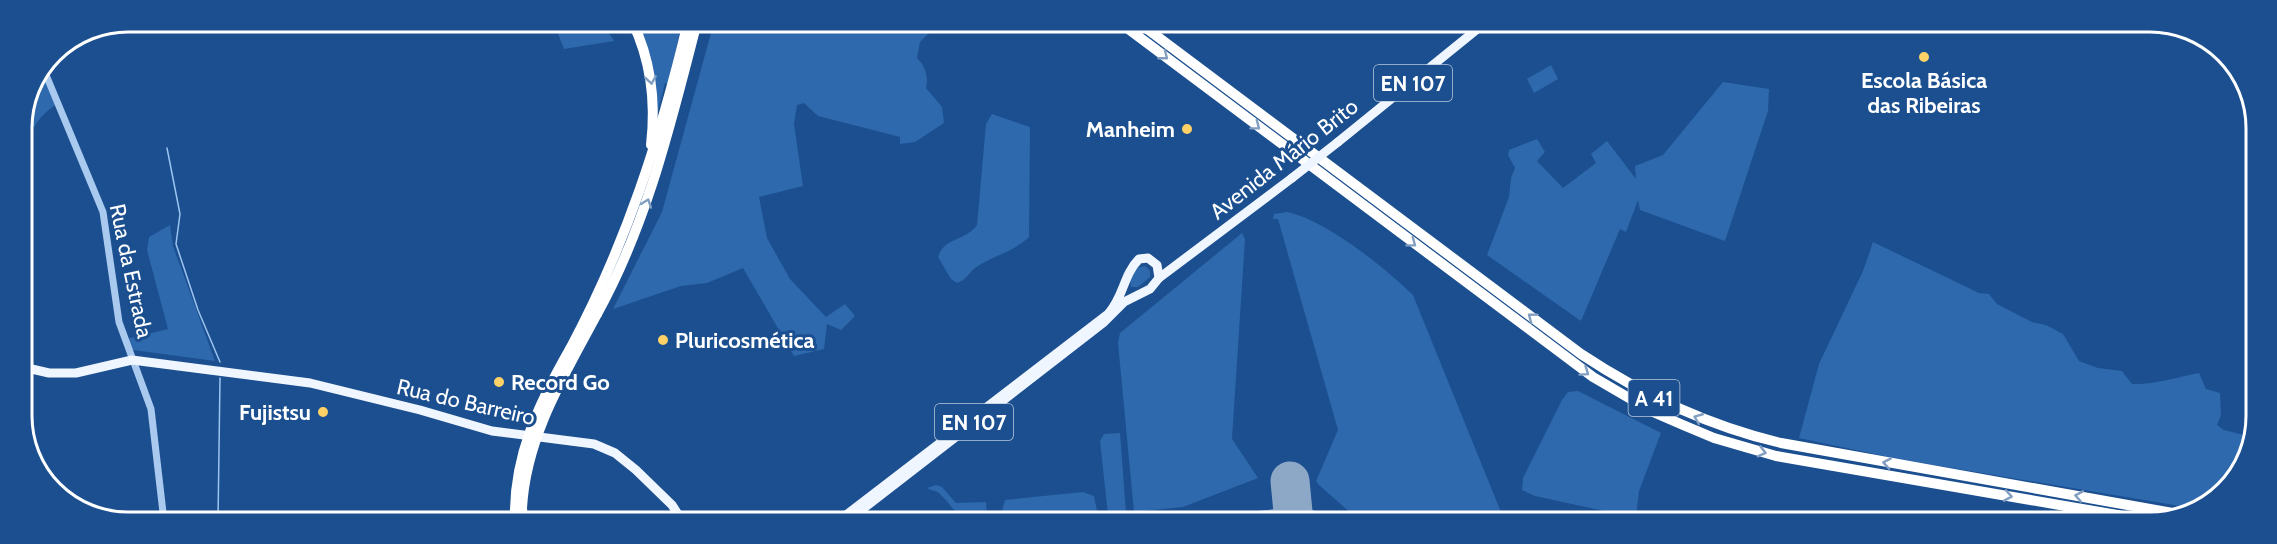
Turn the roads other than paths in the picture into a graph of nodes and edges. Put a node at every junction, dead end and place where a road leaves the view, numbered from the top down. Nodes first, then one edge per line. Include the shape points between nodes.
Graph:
1 (636, 32) edge
2 (686, 32) edge
3 (694, 32) edge
4 (1132, 32) edge
5 (1151, 32) edge
6 (1467, 32) edge
7 (1473, 32) edge
8 (47, 76) edge
9 (1336, 140) junction
10 (646, 172) junction
11 (1290, 176) junction
12 (1156, 265) junction
13 (1159, 278) junction
14 (1123, 284) junction
15 (1136, 295) junction
16 (132, 360) junction
17 (32, 369) edge
18 (2162, 511) edge
19 (163, 512) edge
20 (515, 512) edge
21 (522, 512) edge
22 (676, 512) edge
23 (850, 512) edge
24 (859, 512) edge
25 (2100, 512) edge

1 -> 10 highway via 646,58 652,94 652,135
2 - 10 highway
21 -> 3 highway, bridge via 526,472 536,435 625,256 653,185
4 -> 25 highway, A 41 via 1563,357 1653,412 1714,438 1776,456
18 -> 5 highway, A 41 via 1780,443 1716,425 1666,404 1581,354
6 - 9 main road, Avenida Mário Brito / EN 107
7 - 9 main road, Avenida Mário Brito / EN 107
8 - 16 street, Rua da Estrada via 103,212 119,322
9 - 11 main road, Avenida Mário Brito / EN 107, bridge
10 - 20 highway, bridge via 608,274 525,441 516,483
11 - 12 main road, Avenida Mário Brito / EN 107 via 1179,259 1167,266
11 - 13 main road, Avenida Mário Brito / EN 107
12 - 13 main road
12 - 14 main road via 1148,258 1139,259
13 - 15 main road via 1150,289
14 - 15 main road
14 - 23 main road via 1108,314
15 - 24 main road, EN 107
16 - 17 main road via 76,373
16 - 19 street, Rua da Estrada via 151,409
16 - 22 main road, Rua do Barreiro via 340,390 516,436 594,444 615,453 636,470

